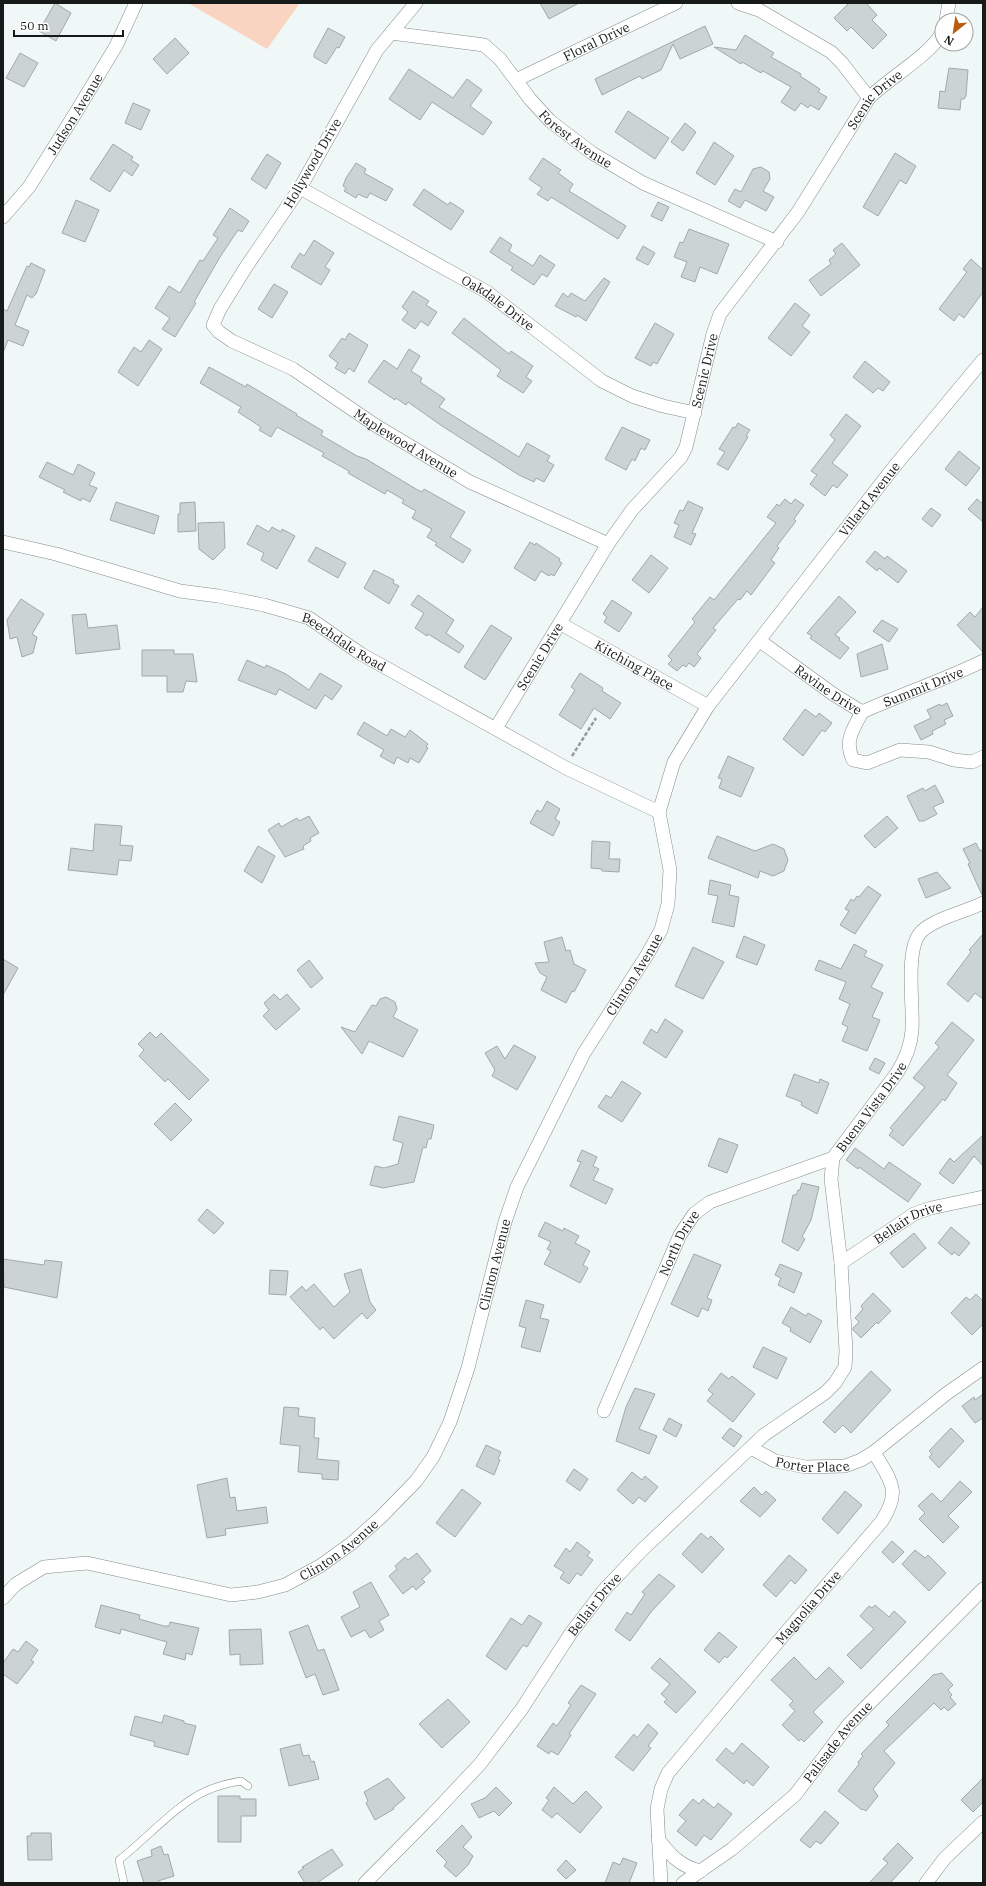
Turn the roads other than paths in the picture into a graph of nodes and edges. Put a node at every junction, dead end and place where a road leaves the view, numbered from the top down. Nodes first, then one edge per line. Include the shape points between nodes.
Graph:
1 (136, 3) edge
2 (416, 3) edge
3 (676, 3) edge
4 (738, 3) edge
5 (391, 33) junction
6 (934, 43) edge
7 (516, 80) junction
8 (869, 98) junction
9 (300, 188) junction
10 (3, 217) edge
11 (777, 242) junction
12 (213, 325) joint
13 (983, 360) edge
14 (695, 412) junction
15 (3, 542) edge
16 (608, 544) junction
17 (561, 624) junction
18 (760, 641) junction
19 (983, 661) edge
20 (708, 706) junction
21 (862, 712) junction
22 (496, 728) junction
23 (983, 757) edge
24 (659, 812) junction
25 (983, 903) edge
26 (833, 1158) junction
27 (983, 1197) edge
28 (841, 1263) junction
29 (846, 1351) joint
30 (983, 1368) edge
31 (604, 1411) dead end
32 (751, 1448) junction
33 (874, 1452) junction
34 (983, 1588) edge
35 (3, 1598) edge
36 (248, 1786) dead end
37 (983, 1822) edge
38 (658, 1839) junction
39 (702, 1870) junction
40 (124, 1883) edge
41 (365, 1883) edge
42 (661, 1883) edge
43 (683, 1883) edge
44 (926, 1883) edge

1 - 10 street, Judson Avenue via 116,46 75,114 29,187
2 - 5 street, Hollywood Drive
3 - 7 street, Floral Drive
4 - 8 street via 759,10 831,52
5 - 7 street, Forest Avenue via 484,45 500,59
5 - 9 street, Hollywood Drive via 363,73
6 - 8 street, Scenic Drive
7 - 11 street, Forest Avenue via 550,121 617,170 643,184
8 - 11 street, Scenic Drive via 817,184
9 - 12 street, Hollywood Drive via 246,267
9 - 14 street, Oakdale Drive via 487,292 602,381 632,396 663,406
11 - 14 street, Scenic Drive via 720,314
12 - 16 street, Maplewood Avenue via 232,341 293,369 375,424 470,482
13 - 18 street, Villard Avenue via 894,468
14 - 16 street, Scenic Drive via 690,436 681,457 632,510
15 - 22 street, Beechdale Road via 56,554 180,592 264,605 309,618 361,654
16 - 17 street, Scenic Drive
17 - 20 street, Kitching Place
17 - 22 street, Scenic Drive
18 - 20 street, Clinton Avenue
18 - 21 street, Ravine Drive
19 - 21 street, Summit Drive
20 - 24 street, Clinton Avenue via 674,762
21 - 23 street, Ravine Drive via 849,737 848,750 854,760 867,763 900,750 929,752 954,760 972,762
22 - 24 street, Beechdale Road via 585,778
24 - 35 street, Clinton Avenue via 670,870 668,904 661,930 584,1053 517,1187 505,1222 468,1368 450,1422 433,1457 416,1481 352,1542 320,1566 285,1585 231,1595 88,1563 44,1567 16,1584
25 - 26 street, Buena Vista Drive via 928,926 920,932 912,958 912,1031 906,1058
26 - 28 street, Buena Vista Drive via 833,1207
26 - 31 street, North Drive via 710,1202 694,1214 680,1235
27 - 28 street, Bellair Drive via 914,1214
28 - 29 street, Buena Vista Drive
29 - 32 street, Bellair Drive via 845,1367 835,1383 825,1393 776,1425
30 - 33 street
32 - 33 street, Porter Place via 775,1461 806,1467 845,1466
32 - 41 street, Bellair Drive via 642,1550 604,1590 571,1633 521,1710 480,1764
33 - 38 street, Magnolia Drive via 892,1484 894,1494 890,1508 882,1521 675,1765 660,1790 657,1809
34 - 39 street, Palisade Avenue via 849,1724 795,1795
36 - 40 lane via 241,1781 224,1784 204,1792 181,1808 119,1860
37 - 44 street via 945,1858
38 - 39 street via 678,1862 691,1869
38 - 42 street, Magnolia Drive
39 - 43 street, Palisade Avenue

